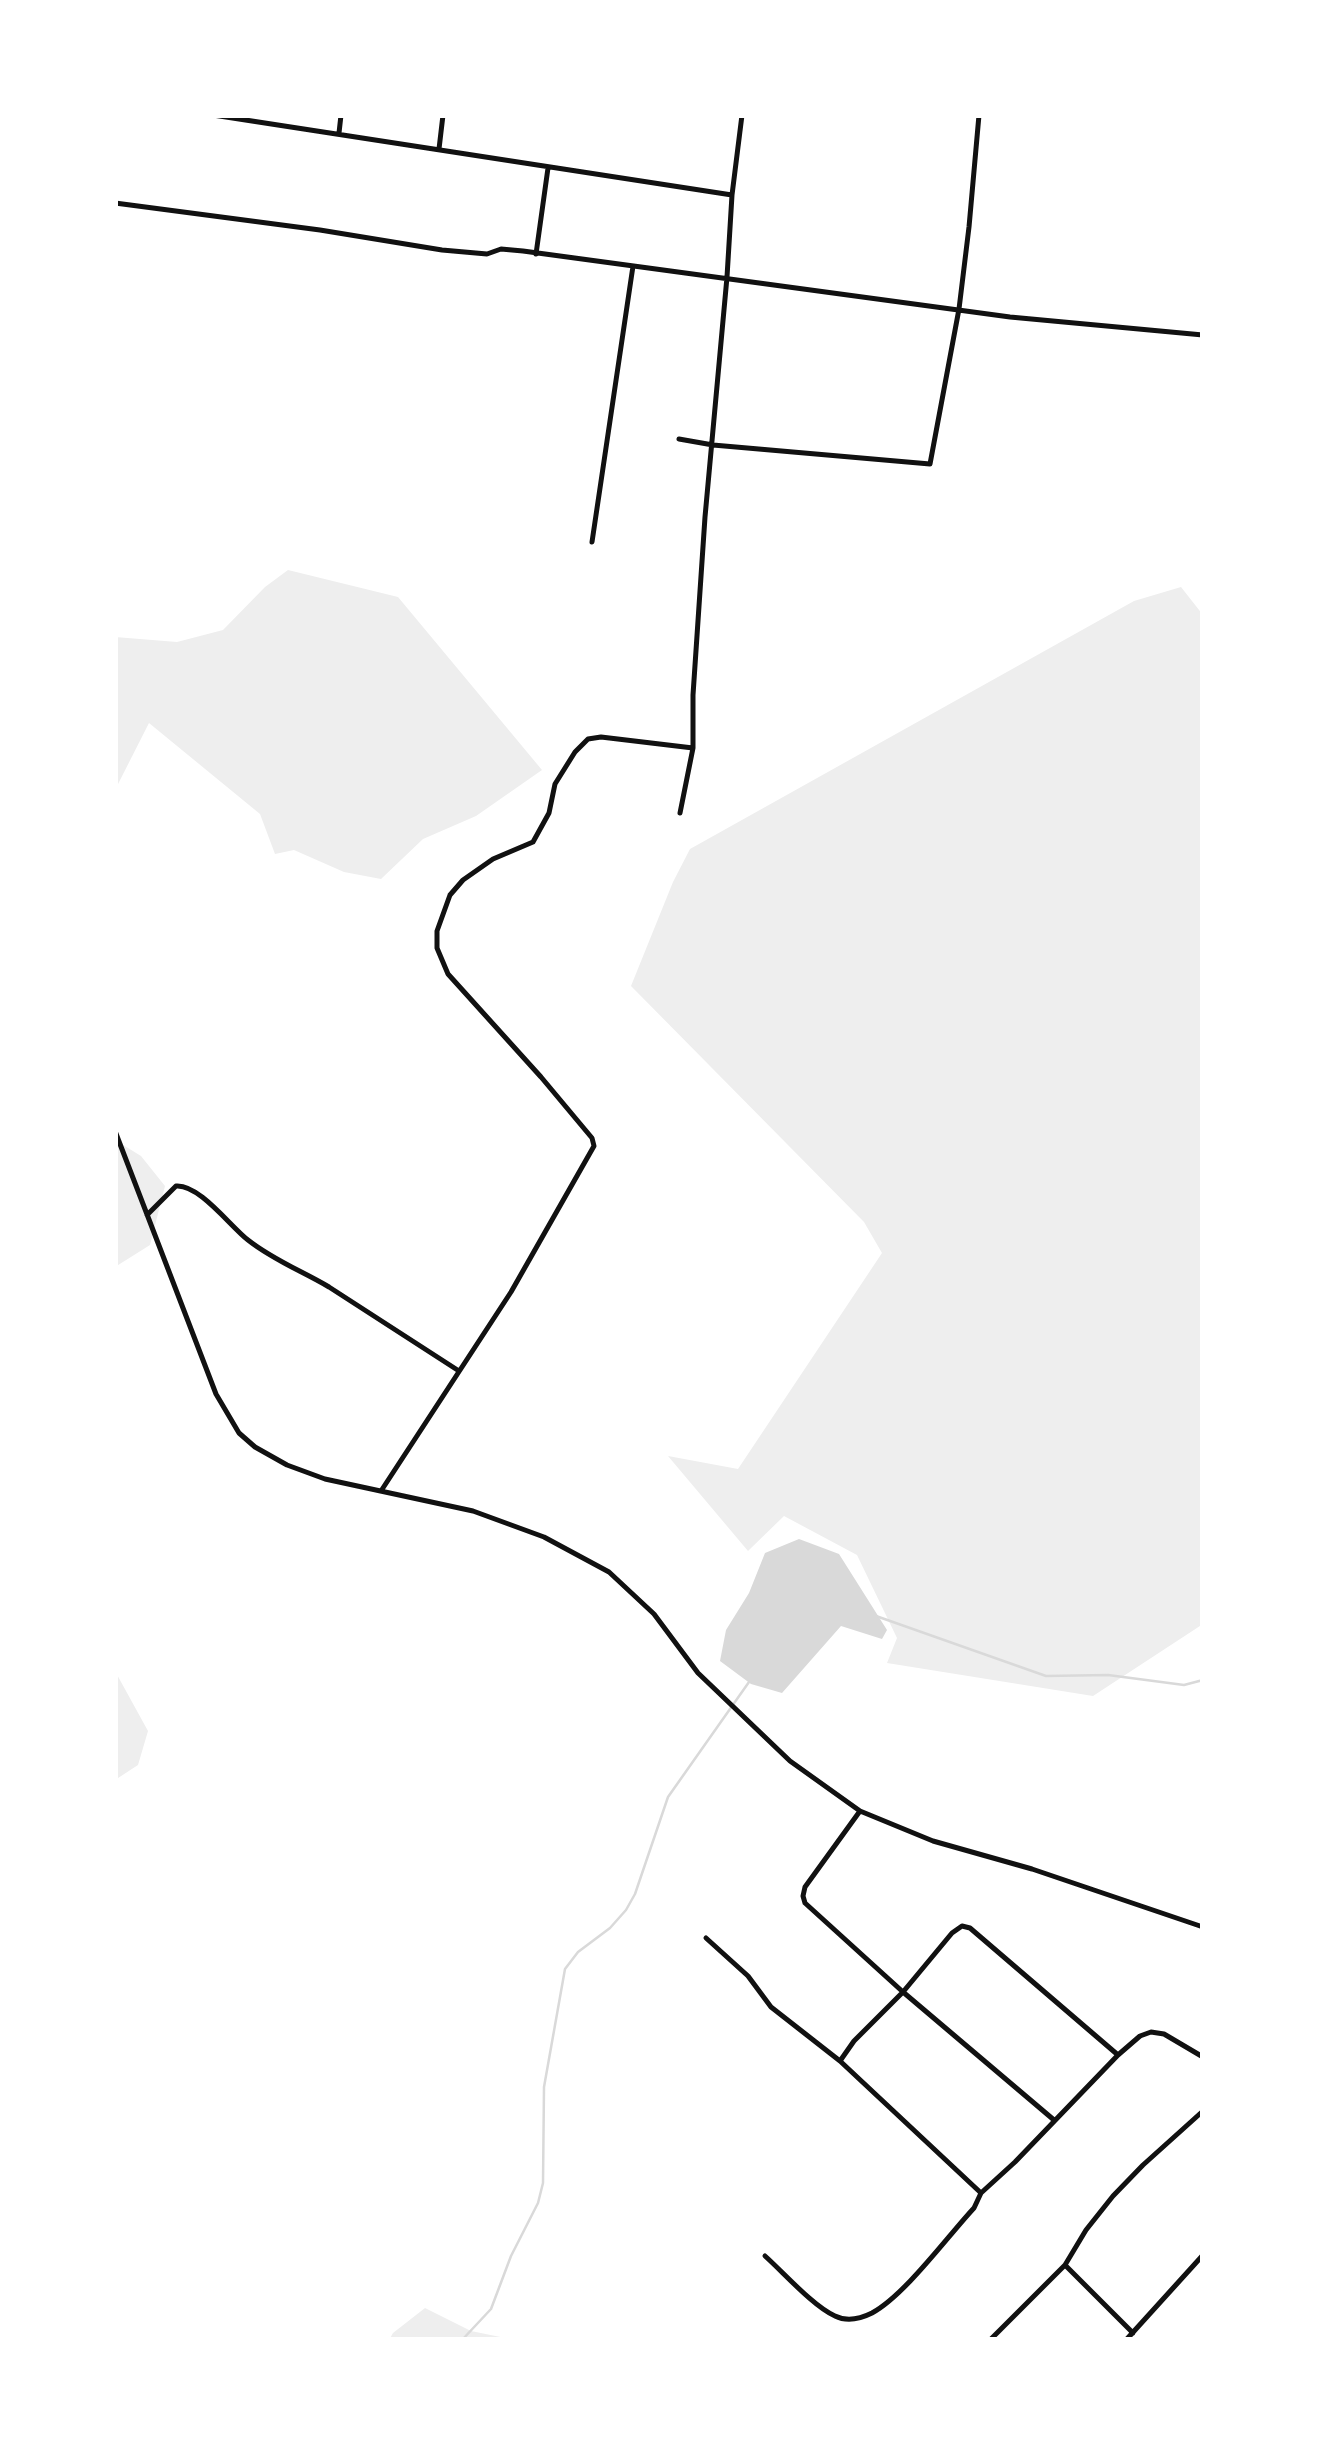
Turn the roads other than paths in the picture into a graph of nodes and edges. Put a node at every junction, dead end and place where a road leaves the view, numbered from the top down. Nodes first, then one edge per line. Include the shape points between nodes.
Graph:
1 (213, 115) edge
2 (342, 115) edge
3 (443, 115) edge
4 (742, 115) edge
5 (979, 115) edge
6 (339, 133) junction
7 (440, 149) junction
8 (548, 168) junction
9 (732, 196) junction
10 (115, 204) edge
11 (536, 254) junction
12 (634, 266) junction
13 (727, 278) junction
14 (959, 309) junction
15 (1203, 335) edge
16 (679, 439) dead end
17 (713, 445) junction
18 (592, 542) dead end
19 (693, 748) junction
20 (680, 813) dead end
21 (115, 1131) edge
22 (147, 1216) junction
23 (459, 1372) junction
24 (382, 1490) junction
25 (860, 1812) junction
26 (1203, 1927) edge
27 (706, 1938) dead end
28 (903, 1992) junction
29 (1118, 2055) junction
30 (1203, 2057) edge
31 (840, 2060) junction
32 (1203, 2111) edge
33 (1054, 2120) junction
34 (981, 2193) junction
35 (1203, 2255) edge
36 (764, 2256) dead end
37 (1196, 2262) junction
38 (1065, 2265) junction
39 (1203, 2269) edge
40 (1134, 2333) junction
41 (990, 2340) edge
42 (1126, 2340) edge

1 - 6 street
2 - 6 street
3 - 7 street
4 - 9 street
5 - 14 street
6 - 7 street
7 - 8 street
8 - 9 street
8 - 11 street
9 - 13 street
10 - 11 street via 442,250
11 - 12 street
12 - 13 street
12 - 18 street
13 - 14 street
13 - 17 street
14 - 15 street
14 - 17 street via 930,464
16 - 17 street
17 - 19 street
19 - 20 street
19 - 23 street via 601,737 583,742 555,784 533,842 463,880 442,914 436,948 448,974 594,1142
21 - 22 street
22 - 23 street via 176,1186 186,1187 262,1251
22 - 24 street via 216,1394 239,1432 288,1466
23 - 24 street
24 - 25 street via 474,1510 544,1536 609,1572 777,1749
25 - 26 street
25 - 28 street via 802,1896
27 - 31 street via 771,2008
28 - 29 street via 952,1933 970,1928
28 - 31 street
28 - 33 street
29 - 30 street via 1151,2032
29 - 33 street
31 - 34 street
32 - 38 street via 1113,2196
33 - 34 street
34 - 36 street via 894,2298 852,2320 820,2306
35 - 37 street
37 - 39 street
37 - 40 street
38 - 40 street
38 - 41 street
40 - 42 street

